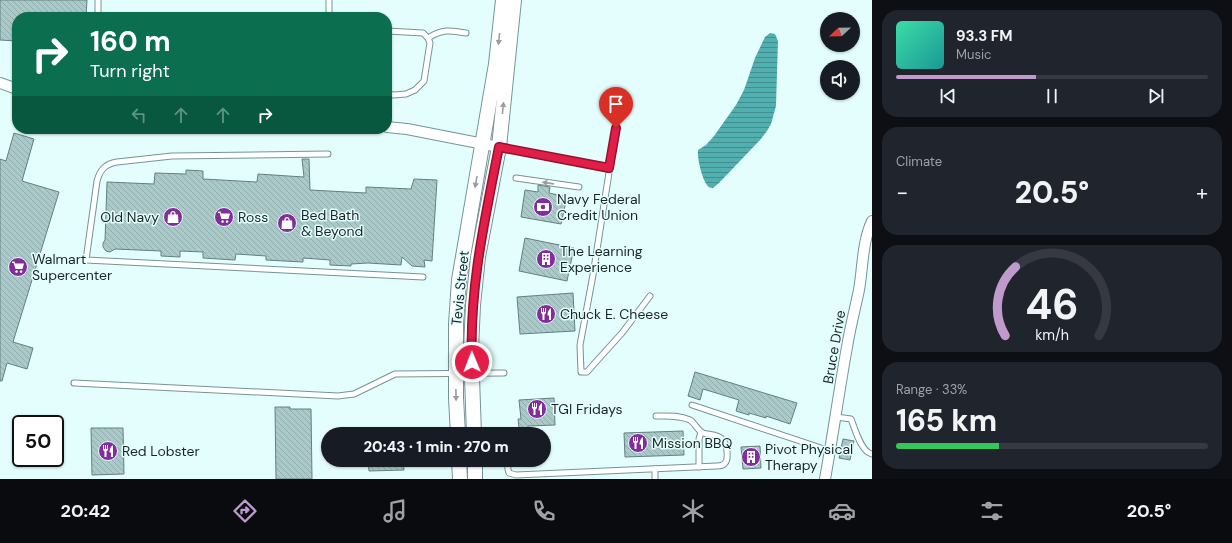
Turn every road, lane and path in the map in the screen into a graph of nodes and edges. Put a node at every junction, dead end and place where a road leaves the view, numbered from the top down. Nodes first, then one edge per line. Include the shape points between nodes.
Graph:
1 (98, 0) edge
2 (329, 0) edge
3 (503, 0) edge
4 (514, 0) edge
5 (98, 12) edge
6 (329, 12) edge
7 (392, 31) edge
8 (466, 33) dead end
9 (428, 38) junction
10 (0, 84) edge
11 (12, 88) edge
12 (392, 95) edge
13 (392, 128) edge
14 (616, 128) dead end
15 (483, 144) junction
16 (499, 147) junction
17 (328, 154) dead end
18 (609, 168) junction
19 (516, 178) dead end
20 (579, 188) dead end
21 (872, 221) edge
22 (423, 277) dead end
23 (650, 296) dead end
24 (456, 374) junction
25 (472, 374) junction
26 (504, 374) dead end
27 (74, 383) dead end
28 (692, 405) dead end
29 (656, 416) dead end
30 (836, 417) junction
31 (458, 427) edge
32 (474, 427) edge
33 (702, 432) junction
34 (830, 451) junction
35 (872, 454) edge
36 (459, 467) edge
37 (475, 467) edge
38 (508, 467) edge
39 (699, 467) junction
40 (655, 469) junction
41 (460, 479) edge
42 (476, 479) edge
43 (655, 479) edge
44 (825, 479) edge

1 - 5 lane
2 - 6 lane
3 -> 15 main road, Tevis Street
16 -> 4 main road, Tevis Street
7 - 9 lane via 423,33
8 - 9 lane via 436,32
9 - 12 lane via 430,43 424,81 415,90 406,94
10 - 11 street
13 - 15 street
14 - 18 lane
15 - 16 street
15 -> 24 main road, Tevis Street via 459,280
16 - 18 lane
16 - 25 main road, Tevis Street via 475,280
17 - 22 lane via 172,156 108,164 101,171 97,181 86,260
18 - 23 lane via 580,345 581,372 587,372 622,333
20 -> 19 lane
21 - 30 street, Bruce Drive via 863,257
24 - 25 lane
24 - 27 lane via 395,374 354,394 338,396
24 -> 31 main road, Tevis Street
25 - 26 lane
25 - 32 main road, Tevis Street
28 - 34 lane
29 - 33 lane via 684,418 694,423
30 - 34 street, Bruce Drive
30 - 35 lane via 851,419 863,448
33 - 39 lane via 699,439
33 - 39 lane via 721,438 725,442 727,458 721,466
34 - 44 street, Bruce Drive
36 - 41 main road
37 - 42 main road
38 - 40 lane via 513,475
39 - 40 lane
40 - 43 lane

